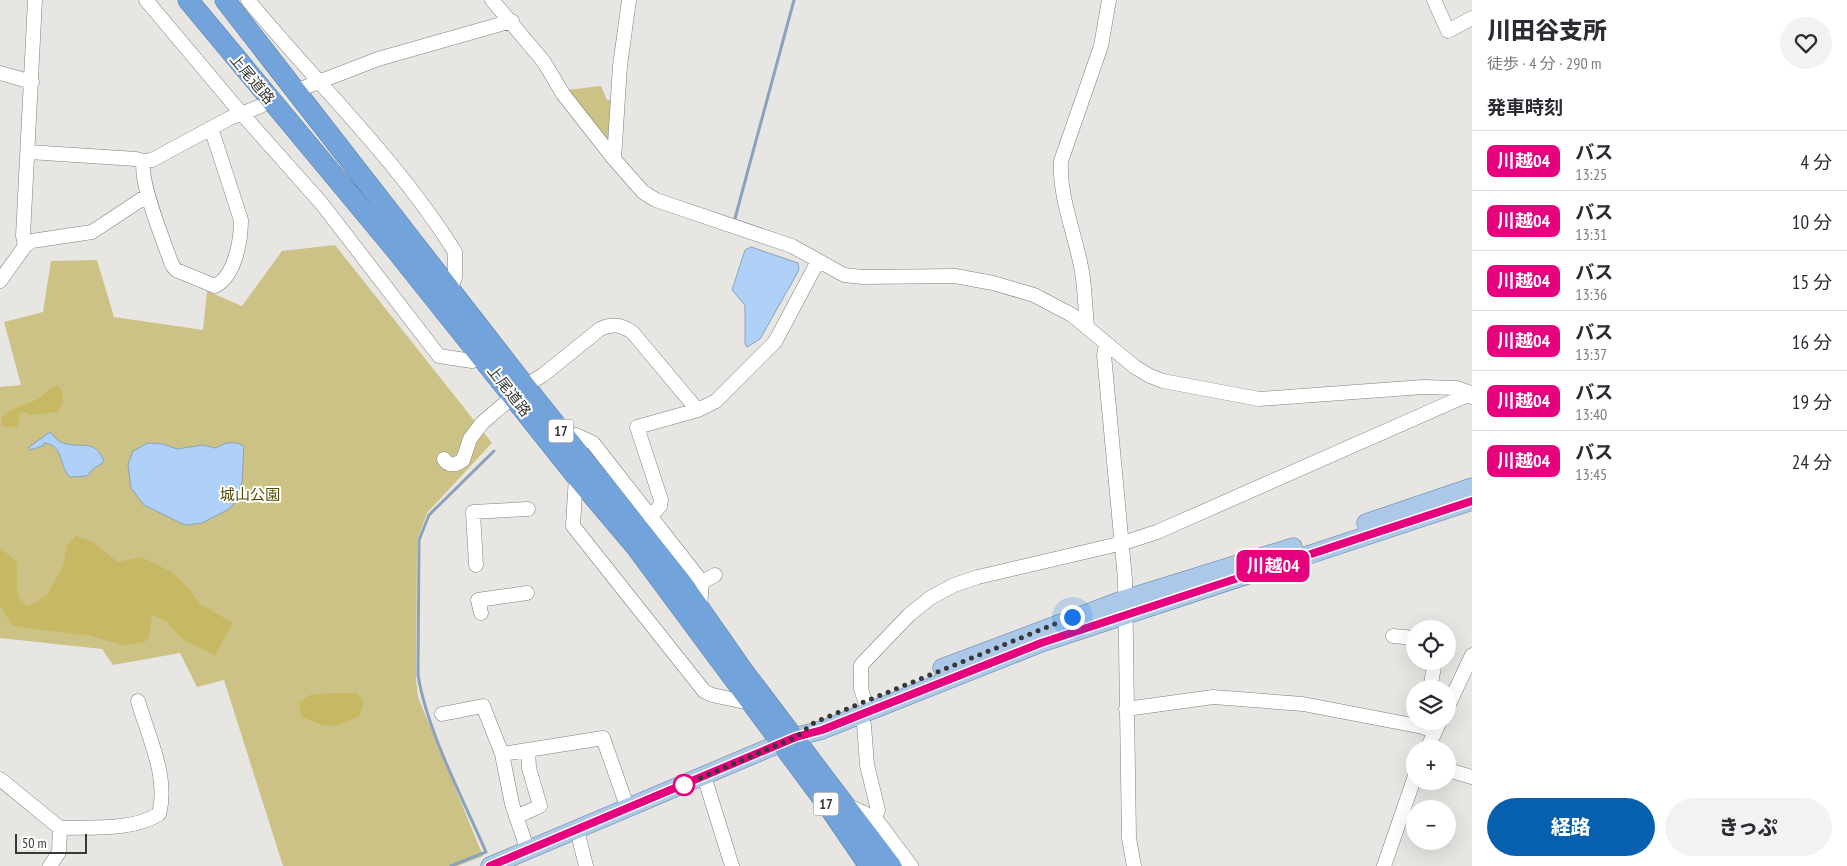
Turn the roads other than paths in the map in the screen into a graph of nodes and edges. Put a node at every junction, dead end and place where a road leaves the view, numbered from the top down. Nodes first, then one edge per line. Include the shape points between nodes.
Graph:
1 (35, 0) edge
2 (146, 0) edge
3 (188, 0) edge
4 (225, 0) edge
5 (248, 0) edge
6 (492, 0) edge
7 (629, 0) edge
8 (1109, 0) edge
9 (1434, 0) edge
10 (1472, 18) edge
11 (512, 21) junction
12 (0, 73) edge
13 (32, 82) junction
14 (319, 82) junction
15 (303, 88) dead end
16 (260, 106) dead end
17 (242, 114) junction
18 (211, 128) junction
19 (29, 152) junction
20 (614, 160) junction
21 (144, 161) junction
22 (148, 195) junction
23 (25, 246) junction
24 (818, 260) junction
25 (0, 281) edge
26 (452, 290) junction
27 (1087, 326) junction
28 (1106, 344) junction
29 (482, 358) junction
30 (519, 391) junction
31 (1472, 394) edge
32 (695, 406) dead end
33 (567, 437) junction
34 (444, 459) dead end
35 (576, 476) junction
36 (1472, 487) edge
37 (1472, 501) edge
38 (528, 508) dead end
39 (650, 517) junction
40 (1123, 543) junction
41 (476, 565) dead end
42 (714, 575) dead end
43 (702, 582) junction
44 (527, 593) dead end
45 (700, 607) junction
46 (1124, 607) junction
47 (480, 613) dead end
48 (1393, 636) dead end
49 (1406, 637) edge
50 (1472, 655) edge
51 (1456, 689) edge
52 (138, 701) dead end
53 (750, 703) junction
54 (862, 707) junction
55 (1126, 709) junction
56 (442, 714) dead end
57 (1406, 721) edge
58 (788, 740) junction
59 (528, 750) junction
60 (502, 754) junction
61 (1456, 772) edge
62 (704, 776) junction
63 (1472, 776) edge
64 (0, 779) edge
65 (1410, 790) edge
66 (846, 805) junction
67 (628, 808) junction
68 (516, 817) junction
69 (875, 818) junction
70 (60, 828) junction
71 (577, 830) junction
72 (528, 851) junction
73 (50, 866) edge
74 (490, 866) edge
75 (586, 866) edge
76 (732, 866) edge
77 (869, 866) edge
78 (891, 866) edge
79 (911, 866) edge
80 (1134, 866) edge
81 (1384, 866) edge

1 - 13 street
2 - 17 street
3 - 29 highway, 上尾道路 / 17
4 - 26 highway, 上尾道路 / 17
5 - 14 street
6 - 11 street
7 - 20 street via 620,66
8 - 27 street via 1101,46 1061,161 1060,174 1082,272
9 - 10 street via 1448,31
11 - 14 street via 378,59
11 - 20 street
12 - 13 street
13 - 19 street
14 - 15 street
14 - 26 street via 378,148 450,243 457,258
16 - 17 street
17 - 18 street
17 - 29 street via 322,204 439,356 472,361
18 - 21 street via 152,160
18 - 22 street via 241,220 232,266 222,282 215,286 176,270
19 - 21 street
19 - 23 street
20 - 24 street via 642,192 656,200 792,246
21 - 22 street via 142,167
22 - 23 street via 92,232 37,238
23 - 25 street
24 - 27 street via 844,275 955,276 993,283 1034,295
24 - 39 street via 774,342 716,401 698,410 637,427 661,500
26 - 30 highway, 上尾道路 / 17
27 - 28 street
28 - 31 street via 1150,376 1243,397 1280,398 1423,386 1457,388
28 - 40 street via 1104,355
29 - 30 highway, 上尾道路 / 17
30 - 32 street via 600,329 610,325 629,329 638,337
30 - 33 highway, 上尾道路 / 17
30 - 34 street via 482,423 470,439 463,460 449,464
30 - 35 highway, 上尾道路 / 17
31 - 40 street via 1221,506
33 - 39 street via 576,435 593,443
33 - 45 highway, 上尾道路 / 17
35 - 53 highway, 上尾道路 / 17 via 636,546
35 - 53 street via 573,526 704,691
36 - 46 main road
37 - 46 main road
38 - 41 street via 473,512
39 - 43 street
40 - 46 street
40 - 54 street via 978,577 930,598 861,665
42 - 43 street
43 - 45 street
44 - 47 street via 478,600
45 - 58 highway, 上尾道路 / 17
46 - 54 main road via 1011,641
46 - 55 street
48 - 49 street
50 - 51 street
52 - 70 street via 158,759 162,804 159,814 149,820 124,825
53 - 58 highway, 上尾道路 / 17
54 - 58 main road via 815,722
54 - 69 street via 867,765 878,810
55 - 57 street via 1213,697 1303,704
55 - 80 street via 1129,840
56 - 60 street via 483,706
58 - 62 main road
58 - 66 highway, 上尾道路 / 17
58 - 77 highway, 上尾道路 / 17
59 - 60 street
59 - 67 street via 603,738
59 - 68 street via 529,768 540,806
60 - 68 street
61 - 63 street
62 - 67 main road
62 - 76 street
64 - 70 street
65 - 81 street
66 - 69 street
66 - 78 highway, 上尾道路 / 17
67 - 71 main road
68 - 72 street
69 - 79 street
70 - 73 street via 59,852
71 - 72 main road
71 - 75 street
72 - 74 main road

